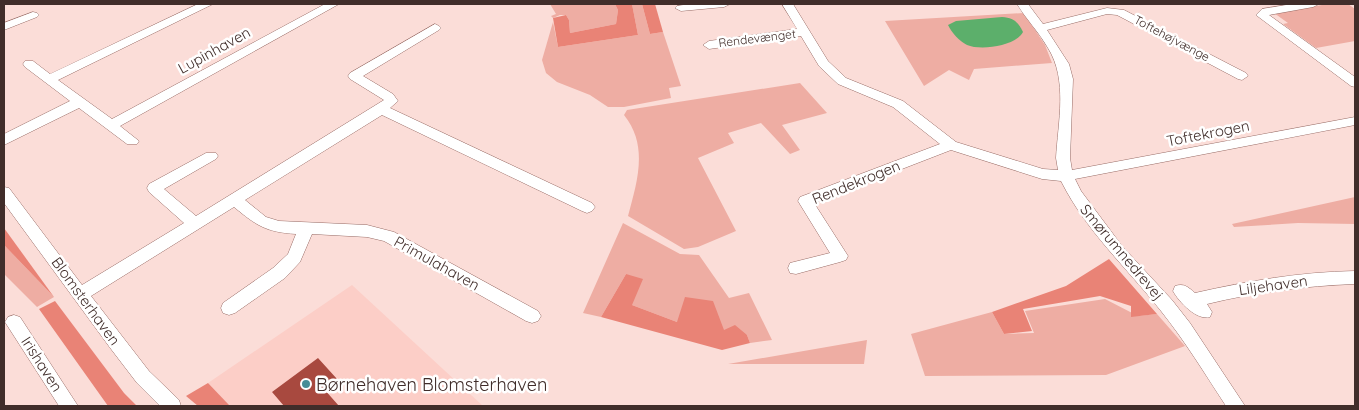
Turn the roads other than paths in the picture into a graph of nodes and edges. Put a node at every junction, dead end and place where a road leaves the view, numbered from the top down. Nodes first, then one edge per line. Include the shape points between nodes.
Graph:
1 (207, 4) edge
2 (333, 4) edge
3 (724, 4) edge
4 (788, 4) edge
5 (1022, 4) edge
6 (1313, 4) edge
7 (682, 8) dead end
8 (33, 15) dead end
9 (4, 28) edge
10 (435, 28) dead end
11 (1041, 28) junction
12 (804, 32) junction
13 (709, 44) dead end
14 (29, 64) dead end
15 (1242, 76) dead end
16 (49, 79) junction
17 (1355, 83) edge
18 (79, 102) junction
19 (382, 108) junction
20 (1355, 121) edge
21 (111, 125) junction
22 (4, 140) edge
23 (132, 141) dead end
24 (951, 145) junction
25 (211, 156) dead end
26 (1066, 176) junction
27 (4, 192) edge
28 (235, 200) junction
29 (587, 207) dead end
30 (195, 224) junction
31 (306, 229) junction
32 (796, 268) dead end
33 (1355, 277) edge
34 (81, 294) junction
35 (1193, 301) dead end
36 (229, 308) dead end
37 (532, 316) dead end
38 (14, 322) dead end
39 (69, 406) edge
40 (172, 406) edge
41 (1236, 406) edge

1 - 16 street
2 - 21 street, Lupinhaven
3 - 7 street
4 - 12 street
5 - 11 street, Smørumnedrevej
6 - 17 street via 1262,14
8 - 9 street
10 - 19 street via 354,76 388,97 391,101
11 - 15 street, Toftehøjvænge via 1107,10 1120,12
11 - 26 street, Smørumnedrevej via 1059,55 1067,79 1063,158
12 - 13 street, Rendevænget
12 - 24 street via 834,75 898,104
14 - 16 street
16 - 18 street
18 - 21 street
18 - 22 street
19 - 28 street
19 - 29 street
20 - 26 street, Toftekrogen
21 - 23 street
24 - 26 street, Toftekrogen via 1042,174
24 - 32 street, Rendekrogen via 805,201 840,256
25 - 30 street via 154,188
26 - 41 street, Smørumnedrevej via 1074,194 1116,250 1184,328
27 - 34 street, Blomsterhaven
28 - 30 street
28 - 31 street, Primulahaven via 261,220 278,227
30 - 34 street
31 - 36 street via 294,258 279,273
31 - 37 street, Primulahaven via 367,231 388,236
33 - 35 street, Liljehaven via 1245,288
34 - 40 street, Blomsterhaven via 143,377
38 - 39 street, Irishaven

